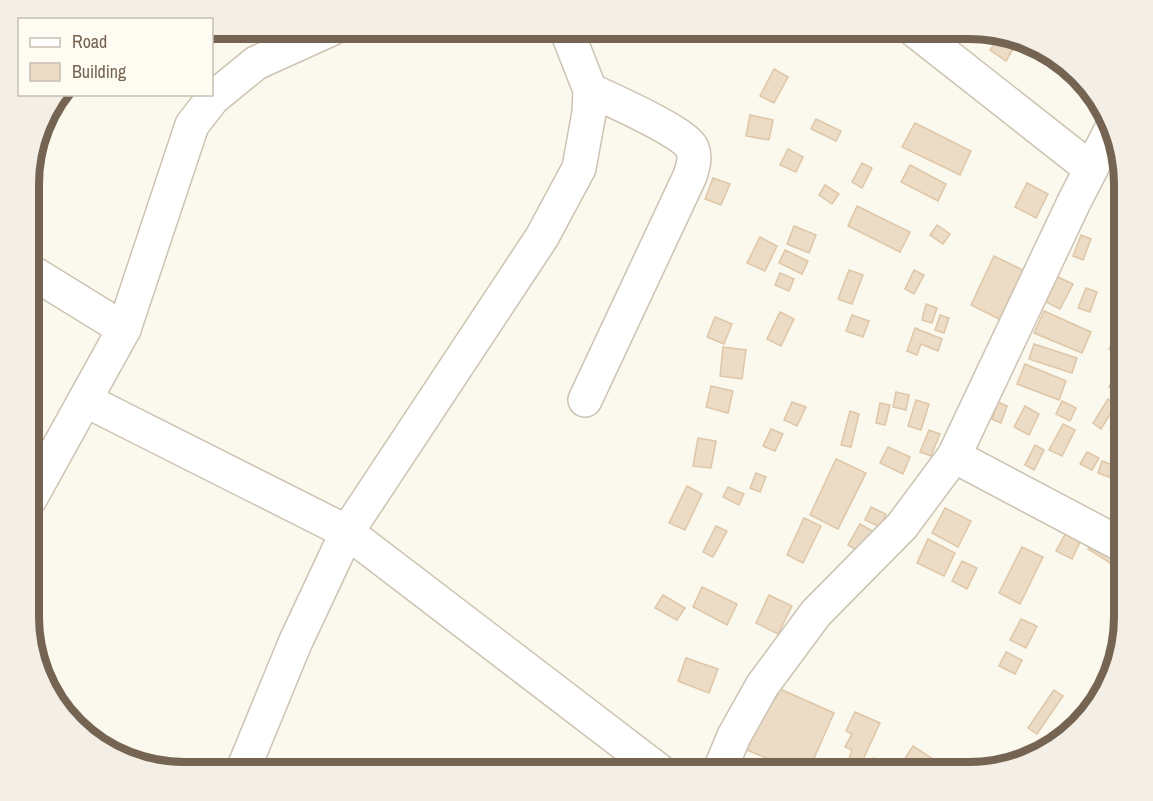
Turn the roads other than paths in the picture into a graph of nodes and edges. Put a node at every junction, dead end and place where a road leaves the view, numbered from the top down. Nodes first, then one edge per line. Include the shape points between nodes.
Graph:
1 (307, 39) edge
2 (570, 39) edge
3 (926, 39) edge
4 (590, 90) junction
5 (213, 94) edge
6 (210, 96) edge
7 (1108, 143) edge
8 (1091, 169) junction
9 (39, 277) edge
10 (124, 329) junction
11 (85, 400) junction
12 (585, 400) dead end
13 (954, 456) junction
14 (39, 484) edge
15 (347, 532) junction
16 (1114, 541) edge
17 (246, 762) edge
18 (647, 762) edge
19 (723, 762) edge

1 - 5 street via 256,63
2 - 4 street
3 - 8 street
4 - 12 street via 679,135 692,146 695,159
4 - 15 street via 579,168 542,237
6 - 10 street via 192,125
7 - 8 street
8 - 13 street
9 - 10 street
10 - 11 street
11 - 14 street
11 - 15 street
13 - 16 street
13 - 19 street via 902,526 816,614 768,677
15 - 17 street via 295,643
15 - 18 street

